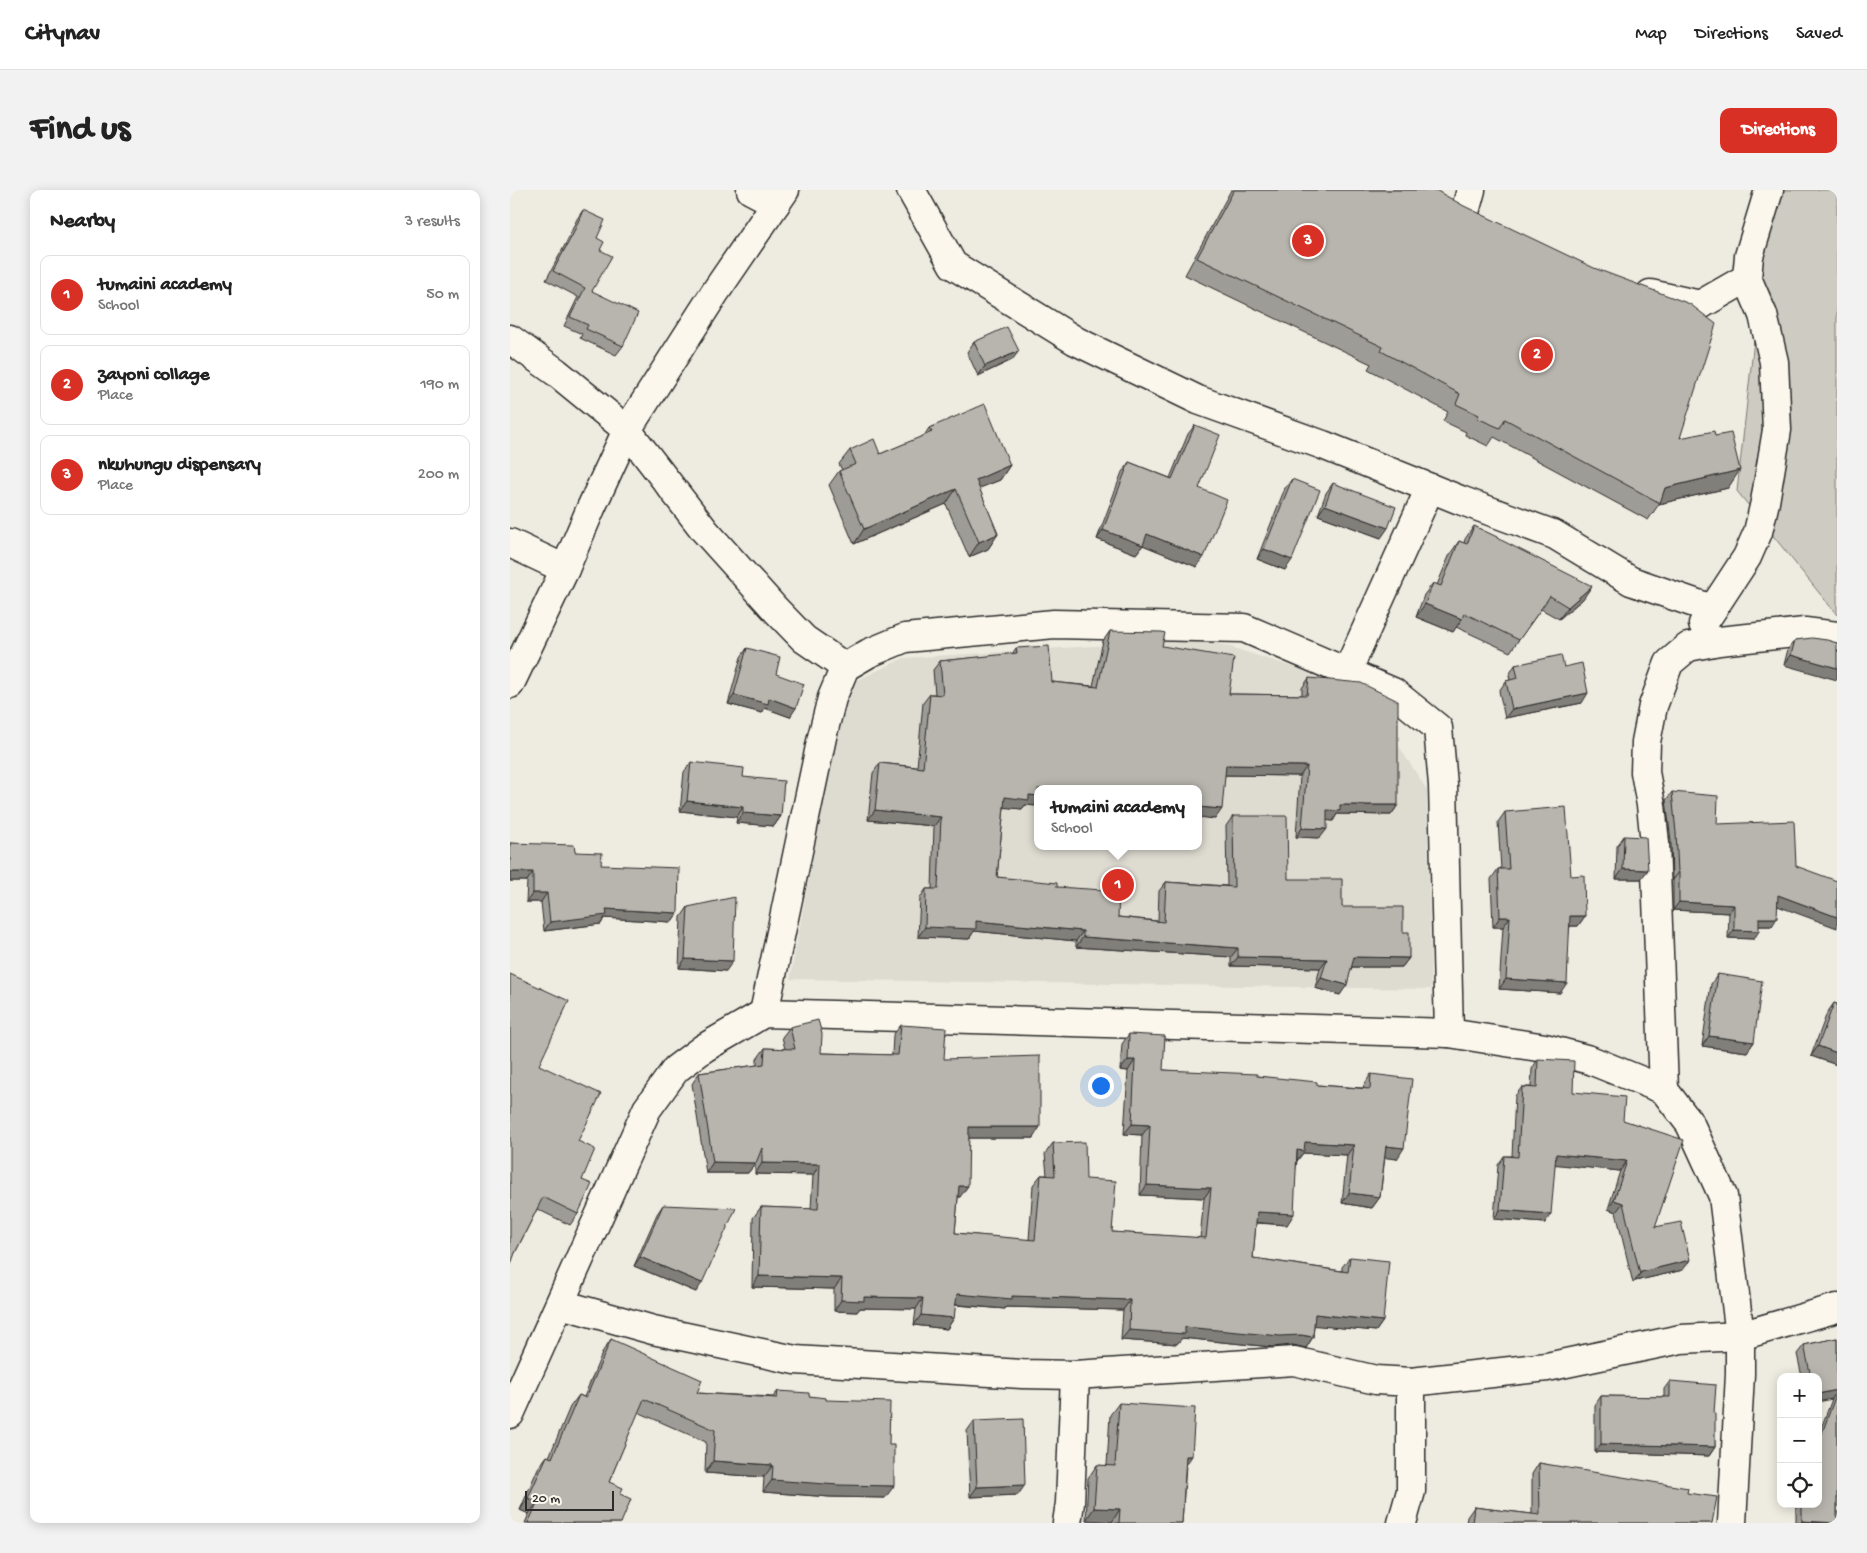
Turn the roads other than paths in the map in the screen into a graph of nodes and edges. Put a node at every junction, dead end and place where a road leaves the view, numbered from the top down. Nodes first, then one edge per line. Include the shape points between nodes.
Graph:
1 (751, 190) edge
2 (912, 190) edge
3 (1769, 190) edge
4 (780, 196) edge
5 (1459, 201) edge
6 (1491, 225) edge
7 (1747, 278) junction
8 (1631, 287) edge
9 (510, 339) edge
10 (627, 430) junction
11 (1430, 488) junction
12 (510, 543) edge
13 (565, 569) junction
14 (1712, 610) junction
15 (1837, 636) edge
16 (1688, 647) junction
17 (845, 667) junction
18 (1347, 672) junction
19 (510, 684) edge
20 (764, 1013) junction
21 (1449, 1033) junction
22 (1664, 1090) junction
23 (561, 1304) junction
24 (1837, 1308) edge
25 (1740, 1336) junction
26 (1075, 1375) junction
27 (1411, 1382) junction
28 (510, 1414) edge
29 (1067, 1523) edge
30 (1402, 1523) edge
31 (1732, 1523) edge

1 - 4 street
2 - 11 street via 953,265 1076,341 1198,400
3 - 7 street via 1749,256
4 - 10 street
5 - 6 street
7 - 8 street via 1700,305 1656,297
7 - 14 street via 1763,315 1774,362 1777,430 1758,532 1747,557
9 - 10 street
10 - 13 street
10 - 17 street via 705,531 776,610 804,639
11 - 14 street via 1555,535 1631,581
11 - 18 street
12 - 13 street
13 - 19 street
14 - 16 street
15 - 16 street via 1805,632
16 - 22 street via 1669,663 1653,706 1646,742 1645,772 1655,843
17 - 18 street via 905,638 1054,624 1244,628
17 - 20 street via 832,698 822,737
18 - 21 street via 1393,692 1438,728 1443,785
20 - 21 street
20 - 23 street via 704,1048 676,1069 647,1109
21 - 22 street via 1545,1048 1590,1060
22 - 25 street via 1690,1124 1723,1196
23 - 26 street via 652,1330 795,1360
23 - 28 street
24 - 25 street
25 - 27 street via 1681,1339 1548,1367
25 - 31 street
26 - 27 street via 1294,1361 1376,1380
26 - 29 street
27 - 30 street via 1411,1491

